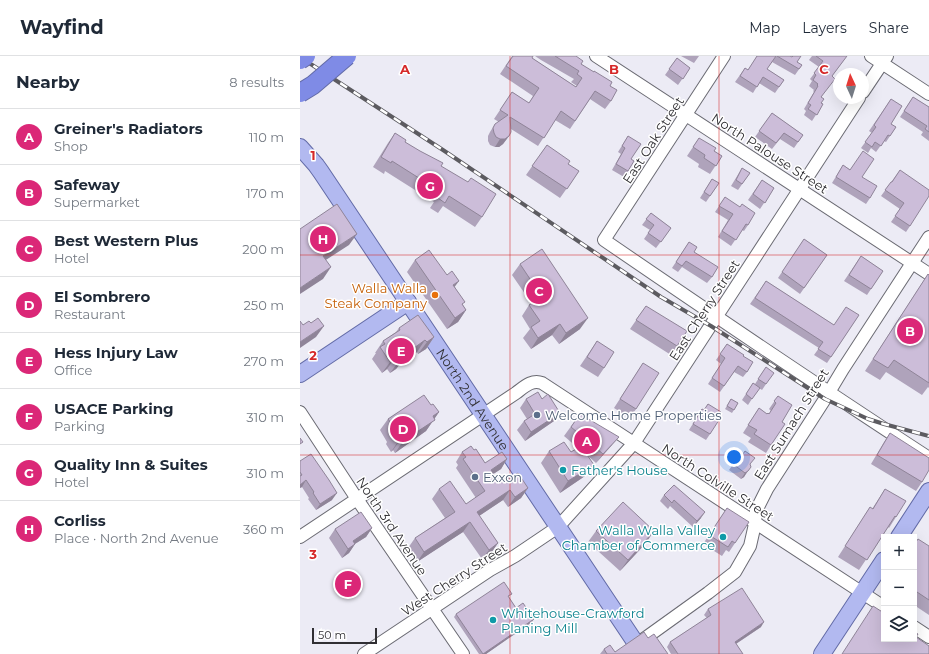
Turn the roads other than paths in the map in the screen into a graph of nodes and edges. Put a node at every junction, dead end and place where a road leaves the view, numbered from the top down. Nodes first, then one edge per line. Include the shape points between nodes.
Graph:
1 (306, 56) edge
2 (338, 56) edge
3 (348, 56) edge
4 (596, 56) edge
5 (724, 56) edge
6 (871, 56) edge
7 (300, 60) edge
8 (884, 60) edge
9 (300, 80) edge
10 (869, 83) edge
11 (300, 93) edge
12 (929, 94) edge
13 (855, 104) edge
14 (686, 115) junction
15 (300, 147) edge
16 (800, 189) junction
17 (929, 237) edge
18 (912, 263) junction
19 (929, 274) edge
20 (408, 302) junction
21 (716, 317) junction
22 (300, 374) edge
23 (829, 392) junction
24 (300, 412) edge
25 (483, 415) junction
26 (634, 443) junction
27 (929, 458) edge
28 (929, 491) edge
29 (357, 499) junction
30 (755, 524) junction
31 (558, 527) junction
32 (901, 534) edge
33 (300, 537) edge
34 (881, 564) edge
35 (862, 593) junction
36 (881, 606) edge
37 (432, 609) junction
38 (917, 629) edge
39 (929, 637) edge
40 (640, 649) edge
41 (364, 654) edge
42 (463, 654) edge
43 (822, 654) edge

1 - 7 highway, bridge
2 - 9 highway
3 - 11 highway, bridge
4 - 14 street, North Palouse Street
5 - 14 street, East Oak Street
6 - 8 street
8 - 10 street
8 - 12 street
13 - 16 street, East Cherry Street
14 - 16 street, North Palouse Street
14 - 21 street, East Oak Street via 604,240
15 - 20 main road, North 2nd Avenue via 321,172
16 - 18 street, North Palouse Street
16 - 21 street, East Cherry Street
17 - 18 street, East Sumach Street
18 - 19 street, North Palouse Street
18 - 23 street, East Sumach Street
20 - 22 main road
20 - 25 main road, North 2nd Avenue
21 - 23 street
21 - 26 street, East Cherry Street
23 - 27 street
23 - 30 street, East Sumach Street via 767,489 756,511
24 - 29 street, North 3rd Avenue
25 - 26 street, North Colville Street via 530,383 542,383
25 - 29 street
25 - 31 main road, North 2nd Avenue
26 - 30 street, North Colville Street
26 - 31 street, East Cherry Street
28 - 32 main road
29 - 33 street
29 - 37 street, North 3rd Avenue
30 - 35 street, North Colville Street
30 - 40 street, East Sumach Street via 750,546 735,572
31 - 37 street, West Cherry Street
31 - 40 main road, North 2nd Avenue
34 - 35 main road
35 - 36 street, North Colville Street
35 - 43 main road
37 - 41 street, West Cherry Street
37 - 42 street, North 3rd Avenue
38 - 39 street

